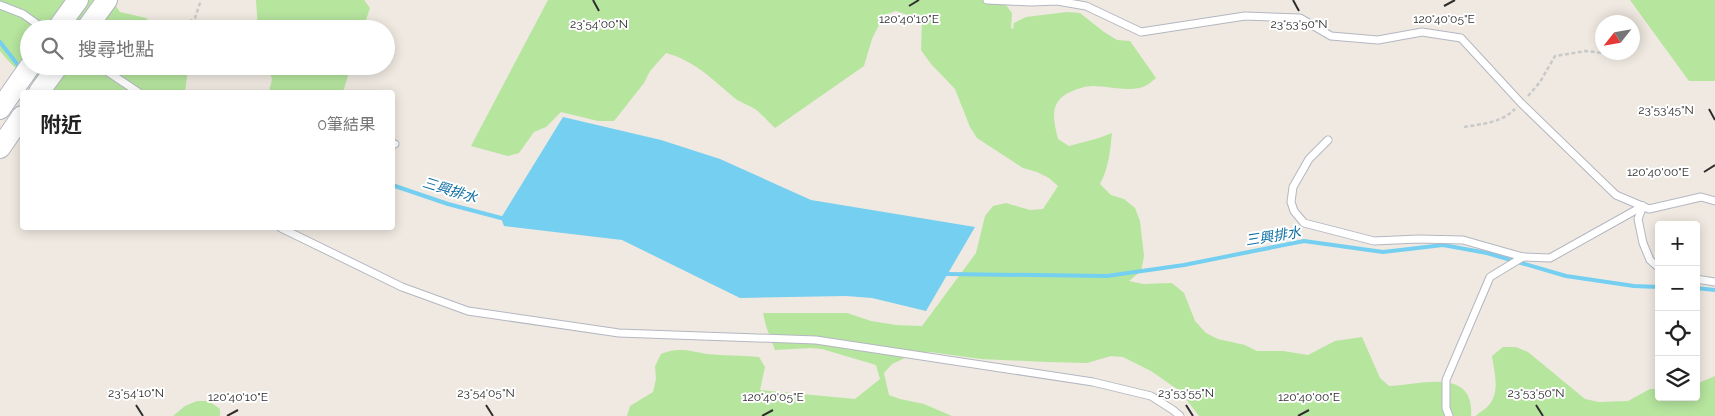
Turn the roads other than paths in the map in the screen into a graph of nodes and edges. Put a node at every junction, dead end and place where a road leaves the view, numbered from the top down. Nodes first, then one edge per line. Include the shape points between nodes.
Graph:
1 (78, 0) edge
2 (107, 0) edge
3 (988, 0) edge
4 (0, 5) edge
5 (31, 20) edge
6 (64, 20) edge
7 (93, 20) edge
8 (24, 75) edge
9 (51, 75) edge
10 (112, 75) edge
11 (40, 90) edge
12 (135, 90) edge
13 (0, 109) edge
14 (20, 119) edge
15 (1328, 140) dead end
16 (0, 148) edge
17 (1715, 201) edge
18 (1643, 206) junction
19 (286, 230) edge
20 (1522, 257) junction
21 (1657, 266) edge
22 (1700, 280) edge
23 (1715, 282) edge
24 (1180, 416) edge
25 (1449, 416) edge

1 - 6 main road
2 - 7 main road
3 - 18 lane via 1056,1 1086,6 1141,32 1245,16 1300,18 1331,36 1378,40 1422,32 1461,38 1521,103 1616,194
4 - 5 lane
8 - 13 main road
9 - 11 main road
10 - 12 lane
14 - 16 main road
15 - 20 lane via 1308,159 1293,187 1291,202 1304,223 1374,241 1463,240
17 - 18 lane via 1701,197 1649,209
18 - 20 lane via 1550,258
18 - 21 lane via 1638,219 1643,242 1650,260
19 - 24 lane via 402,287 468,311 619,332 825,341 1093,382 1151,396
20 - 25 lane via 1490,277 1446,380
22 - 23 lane

